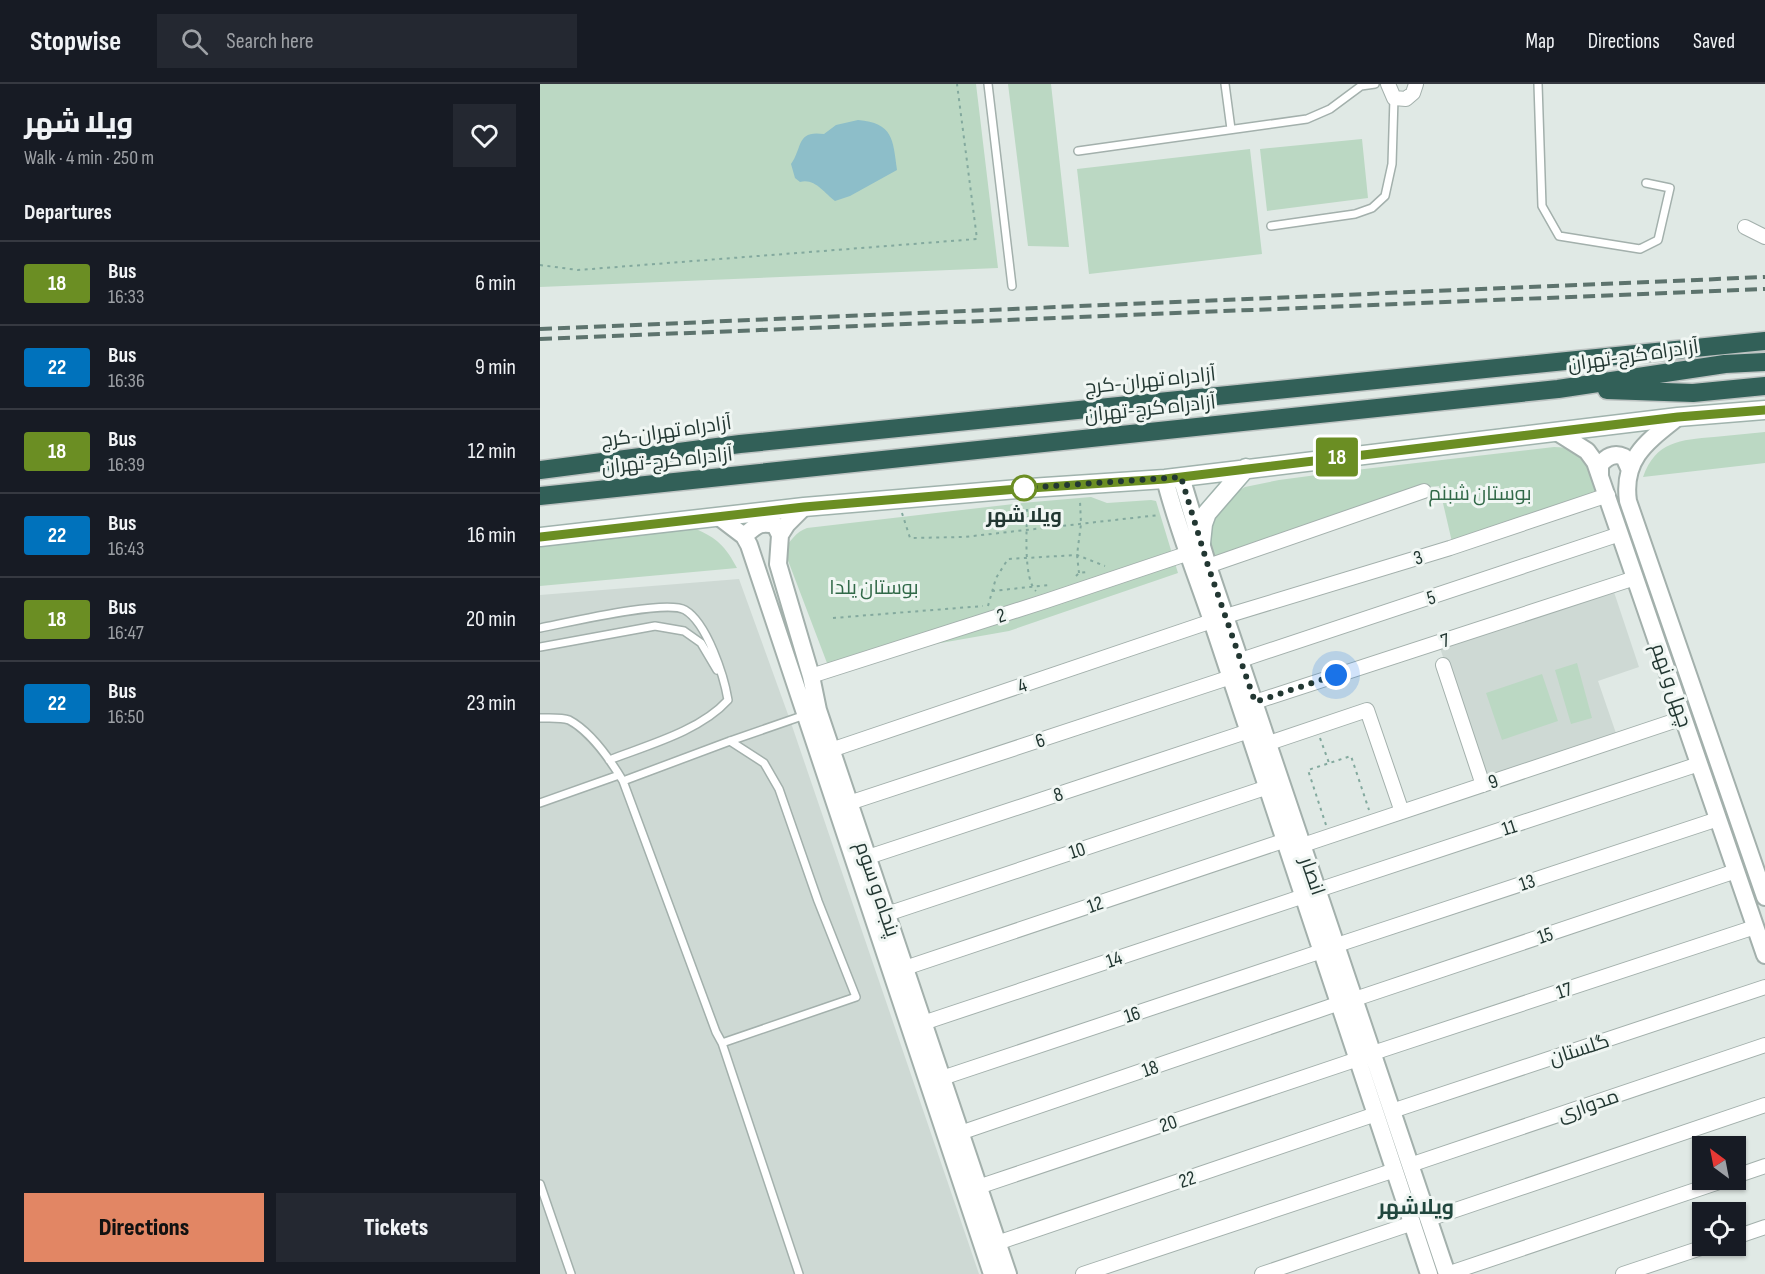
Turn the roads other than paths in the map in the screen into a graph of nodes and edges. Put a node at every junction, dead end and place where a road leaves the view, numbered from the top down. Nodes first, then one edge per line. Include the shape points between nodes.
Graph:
1 (988, 84) edge
2 (1225, 84) edge
3 (1375, 84) edge
4 (1388, 84) edge
5 (1416, 84) edge
6 (1538, 84) edge
7 (1361, 85) edge
8 (1395, 98) junction
9 (1231, 129) junction
10 (1078, 151) dead end
11 (1646, 183) dead end
12 (1271, 226) dead end
13 (1745, 227) dead end
14 (1765, 237) edge
15 (1012, 286) dead end
16 (1765, 341) edge
17 (1765, 362) edge
18 (1765, 386) edge
19 (1558, 389) junction
20 (1765, 410) edge
21 (1678, 417) junction
22 (1557, 432) junction
23 (1246, 468) junction
24 (1629, 468) junction
25 (540, 470) edge
26 (1600, 477) junction
27 (1173, 478) junction
28 (1424, 491) dead end
29 (1608, 495) junction
30 (540, 496) edge
31 (804, 507) junction
32 (719, 517) junction
33 (1620, 534) junction
34 (780, 535) junction
35 (744, 536) junction
36 (540, 537) edge
37 (1195, 548) junction
38 (1208, 566) junction
39 (1635, 578) junction
40 (1219, 618) junction
41 (540, 628) edge
42 (540, 647) edge
43 (1241, 660) junction
44 (1443, 665) dead end
45 (811, 676) junction
46 (1231, 677) junction
47 (723, 680) junction
48 (1255, 702) junction
49 (811, 713) junction
50 (540, 718) edge
51 (1683, 718) junction
52 (1249, 731) junction
53 (730, 741) junction
54 (1269, 742) junction
55 (831, 750) junction
56 (609, 760) junction
57 (1699, 764) junction
58 (621, 778) junction
59 (1483, 785) junction
60 (1268, 787) junction
61 (540, 803) edge
62 (849, 803) junction
63 (1402, 812) junction
64 (1718, 819) junction
65 (1286, 840) junction
66 (1303, 845) junction
67 (868, 857) junction
68 (1736, 871) junction
69 (1311, 893) junction
70 (1765, 897) edge
71 (886, 914) junction
72 (1755, 927) junction
73 (1329, 948) junction
74 (1765, 956) edge
75 (905, 968) junction
76 (1765, 987) edge
77 (1347, 1001) junction
78 (923, 1023) junction
79 (722, 1043) junction
80 (1765, 1045) edge
81 (1365, 1056) junction
82 (942, 1078) junction
83 (1765, 1105) edge
84 (1384, 1112) junction
85 (960, 1133) junction
86 (1765, 1166) edge
87 (1402, 1167) junction
88 (1746, 1173) edge
89 (540, 1184) edge
90 (978, 1187) junction
91 (1695, 1190) edge
92 (1421, 1221) junction
93 (1765, 1227) edge
94 (1746, 1234) edge
95 (997, 1243) junction
96 (1692, 1251) edge
97 (571, 1274) edge
98 (799, 1274) edge
99 (992, 1274) edge
100 (1008, 1274) edge
101 (1083, 1274) edge
102 (1262, 1274) edge
103 (1429, 1274) edge
104 (1447, 1274) edge
105 (1623, 1274) edge

1 - 15 lane
2 - 9 lane
3 - 7 lane
4 - 8 street
5 - 8 street via 1406,99
6 - 11 lane via 1542,206 1559,236 1640,249 1658,240 1670,188
7 - 9 lane via 1330,108 1307,118
8 - 12 lane via 1392,164 1386,196 1355,214
9 - 10 lane
13 - 14 street
16 - 25 highway, آزادراه تهران-کرج via 740,444
17 - 19 highway, آزادراه کرج-تهران via 1725,364
18 - 19 highway via 1693,393
19 - 30 highway, آزادراه کرج-تهران
20 - 21 main road
21 - 22 main road
21 - 24 street via 1647,441
22 - 23 main road
22 - 26 street, چهل و نهم via 1587,451
23 - 27 main road
23 - 37 main road via 1207,513
24 - 26 street via 1624,457 1614,454 1600,465
24 - 70 street, چهل و نهم via 1628,501
26 - 29 street, چهل و نهم
27 - 31 main road
27 - 37 street, انصار
27 - 37 street, انصار via 1174,514
28 - 38 street
29 - 33 street, چهل و نهم
29 - 40 street, 3
31 - 32 main road
31 - 34 street
32 - 35 street
32 - 36 main road
33 - 39 street, چهل و نهم
33 - 43 street, 5
34 - 35 street via 775,525 766,522
34 - 45 street, پنجاه و سوم via 778,564
35 - 49 street, پنجاه و سوم
37 - 38 street, انصار
37 - 40 street, انصار
37 - 45 street, 2 via 1046,601
38 - 40 street, انصار
39 - 48 street, 7
39 - 51 street, چهل و نهم
40 - 43 street, انصار
40 - 46 street, انصار
40 - 55 street, 4
41 - 47 lane via 647,608 684,609 714,651
42 - 47 lane via 655,626 684,631 701,643
43 - 48 street, انصار
44 - 59 street
45 - 49 street, پنجاه و سوم
46 - 52 street, انصار
46 - 62 street, 6
47 - 56 lane via 728,700 719,710 697,725
48 - 54 street, انصار
49 - 53 lane
49 - 55 street, پنجاه و سوم
49 - 99 street, پنجاه و سوم
50 - 56 lane via 567,719 583,730
51 - 57 street, چهل و نهم
51 - 59 street, 9
52 - 60 street, انصار
52 - 67 street, 8
53 - 58 lane
53 - 79 lane via 764,763 778,789 856,997
54 - 63 street via 1367,710
54 - 66 street, انصار
55 - 62 street, پنجاه و سوم
56 - 58 lane
57 - 64 street, چهل و نهم
57 - 69 street, 11
58 - 61 lane
58 - 79 lane
59 - 63 street, 9
60 - 65 street, انصار
60 - 71 street, 10
62 - 67 street, پنجاه و سوم
63 - 66 street, 9
64 - 68 street, چهل و نهم
64 - 73 street, 13
65 - 69 street, انصار
65 - 75 street, 12
66 - 69 street, انصار
67 - 71 street, پنجاه و سوم
68 - 72 street, چهل و نهم
68 - 77 street, 15
69 - 73 street, انصار
69 - 78 street, 14
71 - 75 street, پنجاه و سوم
72 - 74 street, چهل و نهم
72 - 81 street, 17
73 - 77 street, انصار
73 - 82 street, 16
75 - 78 street, پنجاه و سوم
76 - 84 street, گلستان
77 - 81 street, انصار
77 - 85 street, 18
78 - 82 street, پنجاه و سوم
79 - 98 lane
80 - 87 street, مدواری
81 - 84 street, انصار
81 - 90 street, 20
82 - 85 street, پنجاه و سوم
83 - 92 street
84 - 87 street, انصار
84 - 95 street, 22
85 - 90 street, پنجاه و سوم
86 - 88 street
87 - 92 street, انصار
87 - 101 street, مدواری
89 - 97 lane
90 - 95 street, پنجاه و سوم
91 - 104 street
92 - 102 street
92 - 103 street, انصار
92 - 104 street, انصار
93 - 94 street
95 - 100 street, پنجاه و سوم
96 - 105 street

